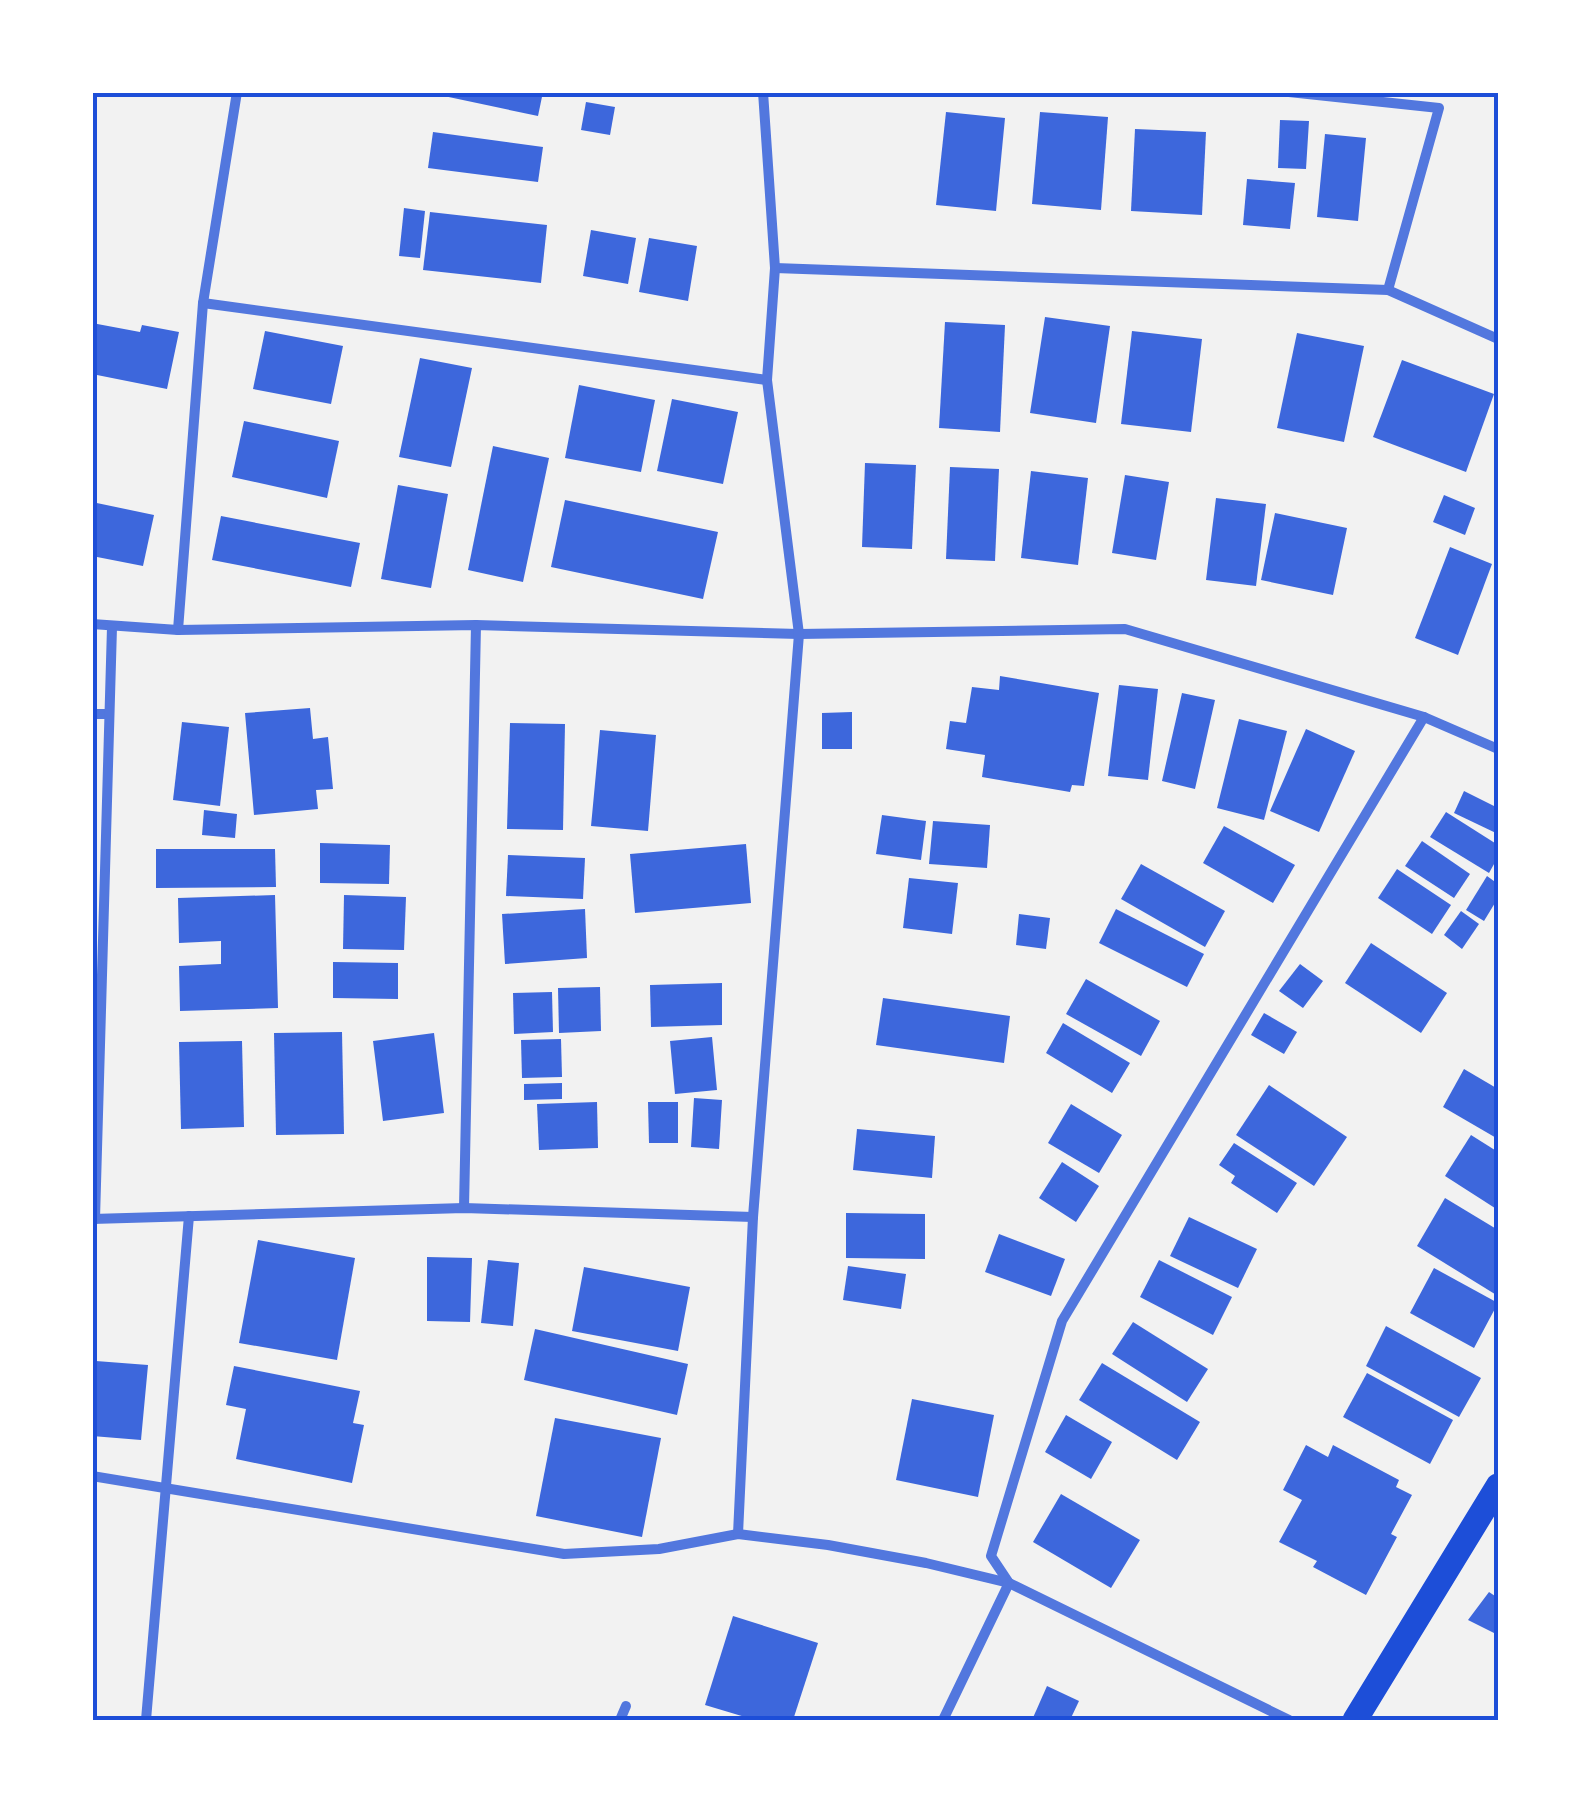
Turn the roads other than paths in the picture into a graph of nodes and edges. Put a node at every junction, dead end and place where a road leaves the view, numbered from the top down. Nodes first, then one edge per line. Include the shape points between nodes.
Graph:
1 (237, 92) edge
2 (763, 92) edge
3 (1289, 92) edge
4 (775, 268) junction
5 (1388, 290) junction
6 (204, 303) junction
7 (1498, 340) edge
8 (767, 380) junction
9 (92, 624) edge
10 (476, 625) junction
11 (112, 627) junction
12 (178, 630) junction
13 (799, 634) junction
14 (92, 714) edge
15 (108, 714) junction
16 (1424, 717) junction
17 (1498, 749) edge
18 (464, 1208) junction
19 (189, 1216) junction
20 (753, 1217) junction
21 (94, 1219) edge
22 (92, 1476) edge
23 (1498, 1486) edge
24 (166, 1487) junction
25 (738, 1534) junction
26 (1009, 1583) junction
27 (626, 1706) dead end
28 (146, 1720) edge
29 (620, 1720) edge
30 (943, 1720) edge
31 (1288, 1720) edge
32 (1355, 1720) edge

1 - 6 street
2 - 4 street
3 - 5 street via 1439,108
4 - 5 street
4 - 8 street
5 - 7 street
6 - 8 street
6 - 12 street
8 - 13 street
9 - 11 street
10 - 12 street
10 - 13 street
10 - 18 street
11 - 12 street
11 - 15 street
13 - 16 street via 1125,629
13 - 20 street
14 - 15 street
15 - 21 street
16 - 17 street
16 - 26 street via 1062,1321 990,1556
18 - 19 street
18 - 20 street
19 - 21 street
19 - 24 street
20 - 25 street
22 - 24 street
23 - 32 main road
24 - 25 street via 564,1554
24 - 28 street
25 - 26 street via 906,1559
26 - 30 street
26 - 31 street
27 - 29 street

